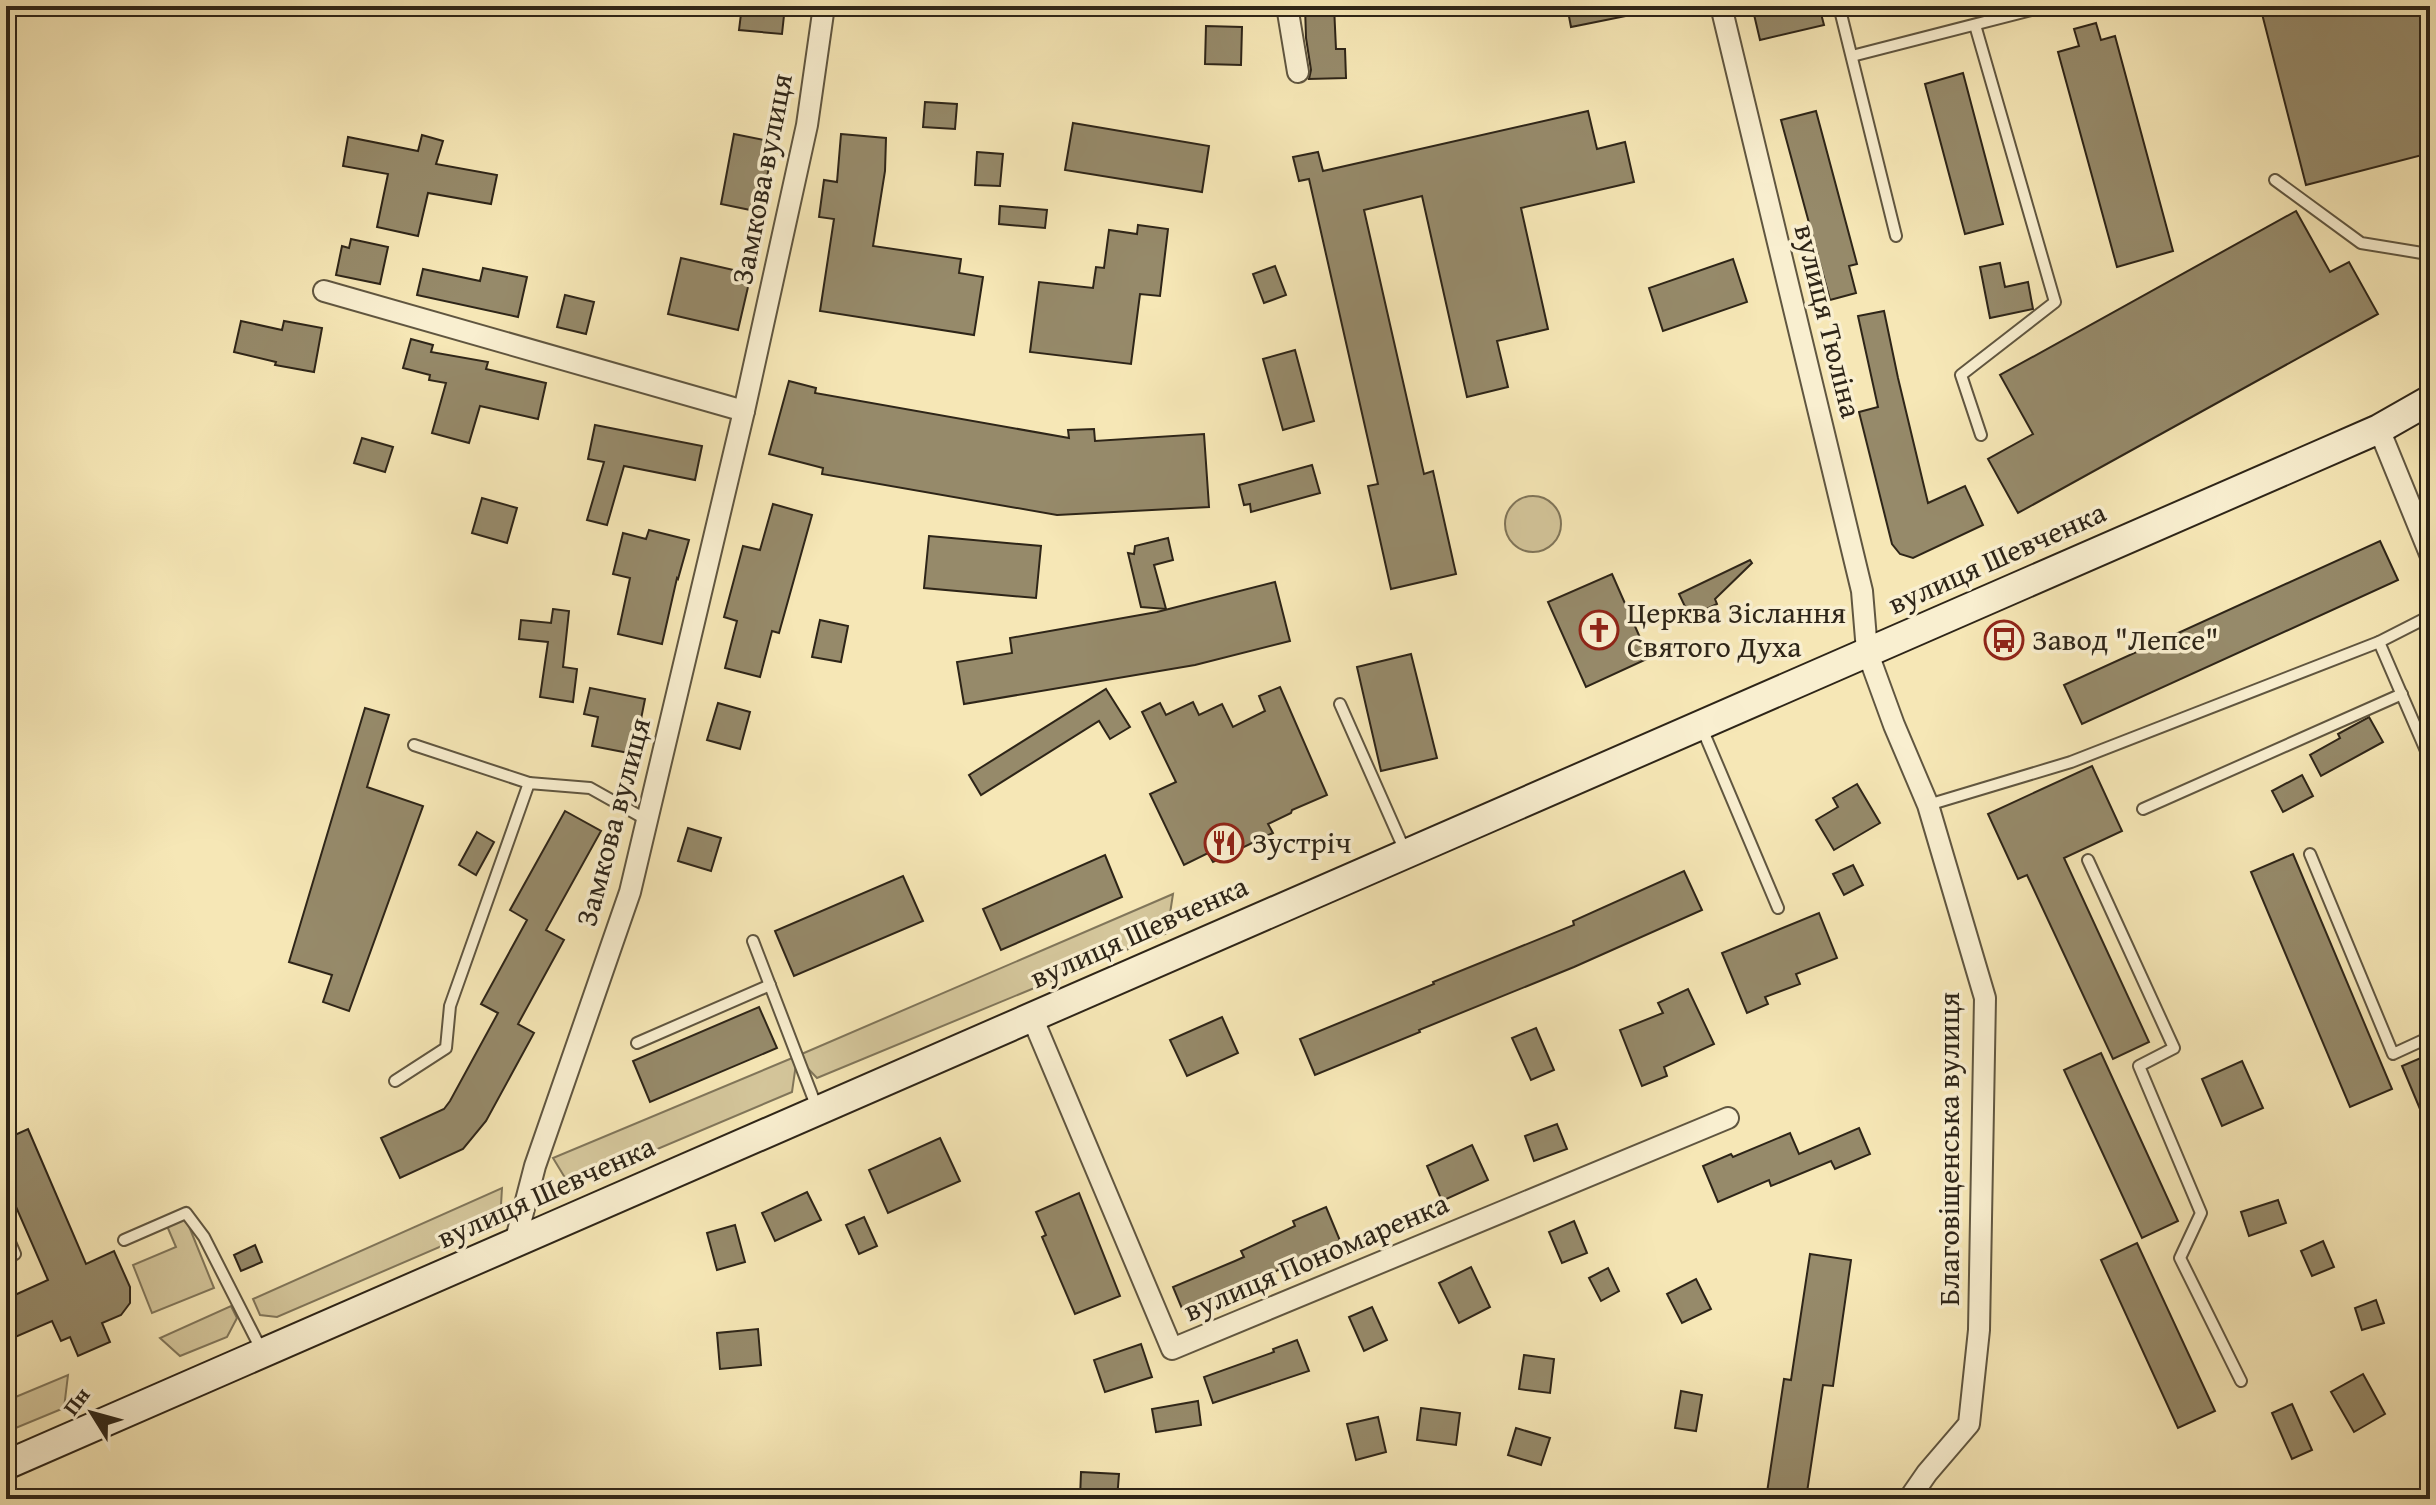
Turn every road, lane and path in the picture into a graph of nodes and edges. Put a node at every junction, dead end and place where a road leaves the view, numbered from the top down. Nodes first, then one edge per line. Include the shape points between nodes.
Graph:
1 (824, 6) edge
2 (1287, 6) edge
3 (1721, 6) edge
4 (1839, 6) edge
5 (2047, 6) edge
6 (1975, 25) junction
7 (1852, 56) junction
8 (1298, 72) dead end
9 (2275, 180) dead end
10 (1896, 236) dead end
11 (2430, 248) edge
12 (324, 291) dead end
13 (2430, 400) edge
14 (744, 411) junction
15 (2379, 429) junction
16 (1981, 435) dead end
17 (2430, 554) edge
18 (2430, 616) edge
19 (2379, 642) junction
20 (1867, 651) junction
21 (2402, 694) junction
22 (1340, 704) dead end
23 (1700, 725) junction
24 (414, 745) dead end
25 (2430, 760) edge
26 (529, 783) junction
27 (1928, 805) junction
28 (2143, 809) dead end
29 (647, 820) junction
30 (1406, 853) junction
31 (2310, 854) dead end
32 (2088, 860) dead end
33 (1778, 908) dead end
34 (753, 941) dead end
35 (770, 985) junction
36 (1032, 1017) junction
37 (2430, 1037) edge
38 (637, 1043) dead end
39 (395, 1081) dead end
40 (818, 1110) junction
41 (1728, 1118) dead end
42 (6, 1233) edge
43 (124, 1240) dead end
44 (515, 1243) junction
45 (6, 1258) edge
46 (263, 1353) junction
47 (2241, 1381) dead end
48 (6, 1465) edge
49 (1909, 1499) edge

1 - 14 street, Замкова вулиця via 807,125
2 - 8 street
3 - 20 street, вулиця Тюліна via 1862,591
4 - 7 lane
5 - 6 lane
6 - 7 lane
6 - 16 lane via 2055,302 1961,375
7 - 10 lane
9 - 11 lane via 2361,243 2422,253
12 - 14 street
13 - 15 main road, вулиця Шевченка
14 - 29 street, Замкова вулиця
15 - 17 street
15 - 20 main road, вулиця Шевченка
18 - 19 lane
19 - 21 lane
19 - 27 lane via 2071,762
20 - 23 main road, вулиця Шевченка
20 - 27 street, Благовіщенська вулиця
21 - 25 lane
21 - 28 lane
22 - 30 lane
23 - 30 main road, вулиця Шевченка
23 - 33 lane
24 - 26 lane
26 - 29 lane via 590,788
26 - 39 lane via 450,1006 446,1048
27 - 49 street, Благовіщенська вулиця via 1985,998 1982,1256 1969,1424
29 - 44 street, Замкова вулиця via 630,892 535,1166
30 - 36 main road, вулиця Шевченка
31 - 37 lane via 2393,1054
32 - 47 lane via 2174,1048 2139,1066 2201,1213 2180,1258
34 - 35 lane
35 - 38 lane
35 - 40 lane
36 - 40 main road, вулиця Шевченка
36 - 41 street, вулиця Пономаренка via 1172,1349
40 - 44 main road, вулиця Шевченка
42 - 45 lane via 15,1254
43 - 46 lane via 186,1213 204,1237
44 - 46 main road, вулиця Шевченка
46 - 48 main road, вулиця Шевченка

